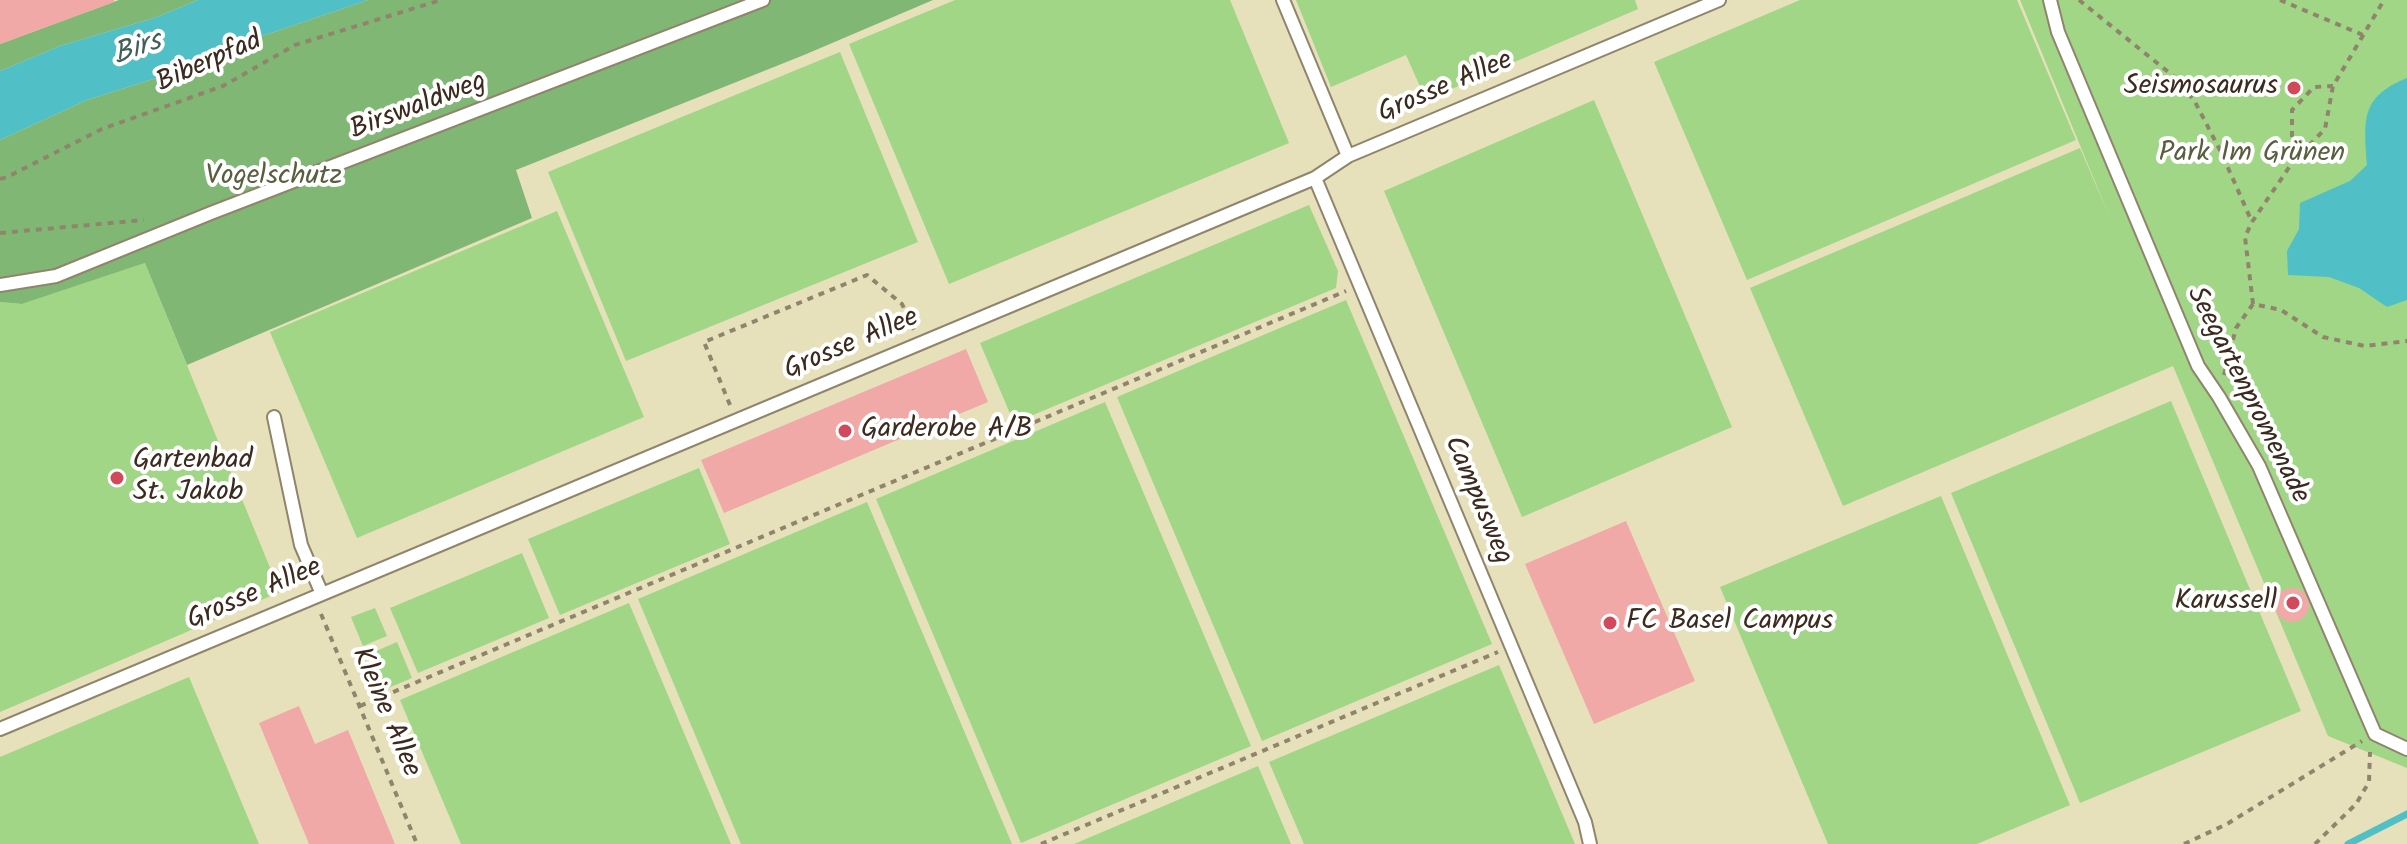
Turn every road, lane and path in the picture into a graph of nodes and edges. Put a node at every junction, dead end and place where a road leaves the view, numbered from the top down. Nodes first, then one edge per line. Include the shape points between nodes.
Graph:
1 (441, 0) edge
2 (763, 0) edge
3 (1283, 0) edge
4 (1719, 0) edge
5 (2050, 0) edge
6 (2079, 0) edge
7 (2280, 0) edge
8 (2384, 0) edge
9 (2363, 35) junction
10 (2333, 86) junction
11 (1348, 156) junction
12 (2292, 163) junction
13 (1315, 178) junction
14 (0, 179) edge
15 (150, 219) dead end
16 (2252, 222) junction
17 (0, 233) edge
18 (0, 285) edge
19 (1360, 285) junction
20 (2253, 304) junction
21 (2407, 341) edge
22 (919, 343) junction
23 (2219, 397) junction
24 (274, 417) dead end
25 (736, 420) junction
26 (318, 596) junction
27 (1511, 646) junction
28 (360, 706) junction
29 (0, 729) edge
30 (2375, 734) junction
31 (2407, 749) edge
32 (417, 844) edge
33 (1041, 844) edge
34 (1590, 844) edge
35 (2184, 844) edge
36 (2315, 844) edge

1 - 14 path, Biberpfad via 295,45 223,86 102,129
2 - 18 lane, Birswaldweg via 56,276
3 - 11 lane
4 - 11 lane, Grosse Allee
5 - 23 lane, Seegartenpromenade via 2058,32 2198,366
6 - 16 path via 2172,75 2194,100
7 - 9 path
8 - 9 path
9 - 10 path
10 - 12 path via 2325,129
10 - 12 path via 2314,87 2292,110
11 - 13 lane, Grosse Allee
12 - 16 path
13 - 19 lane, Campusweg
13 - 22 lane, Grosse Allee
15 - 17 path
16 - 20 path via 2245,237
19 - 27 lane, Campusweg
19 - 28 path
20 - 21 path via 2281,310 2323,337 2365,346
20 - 23 path via 2236,328
22 - 25 lane, Grosse Allee
22 - 25 path via 902,304 867,275 704,342
23 - 30 lane, Seegartenpromenade via 2259,466
24 - 26 lane via 301,545
25 - 26 lane, Grosse Allee
26 - 28 path, Kleine Allee
26 - 29 lane, Grosse Allee
27 - 33 path
27 - 34 lane, Campusweg
28 - 32 path, Kleine Allee
30 - 31 lane
30 - 35 path via 2227,824
30 - 36 path via 2369,782 2356,804

